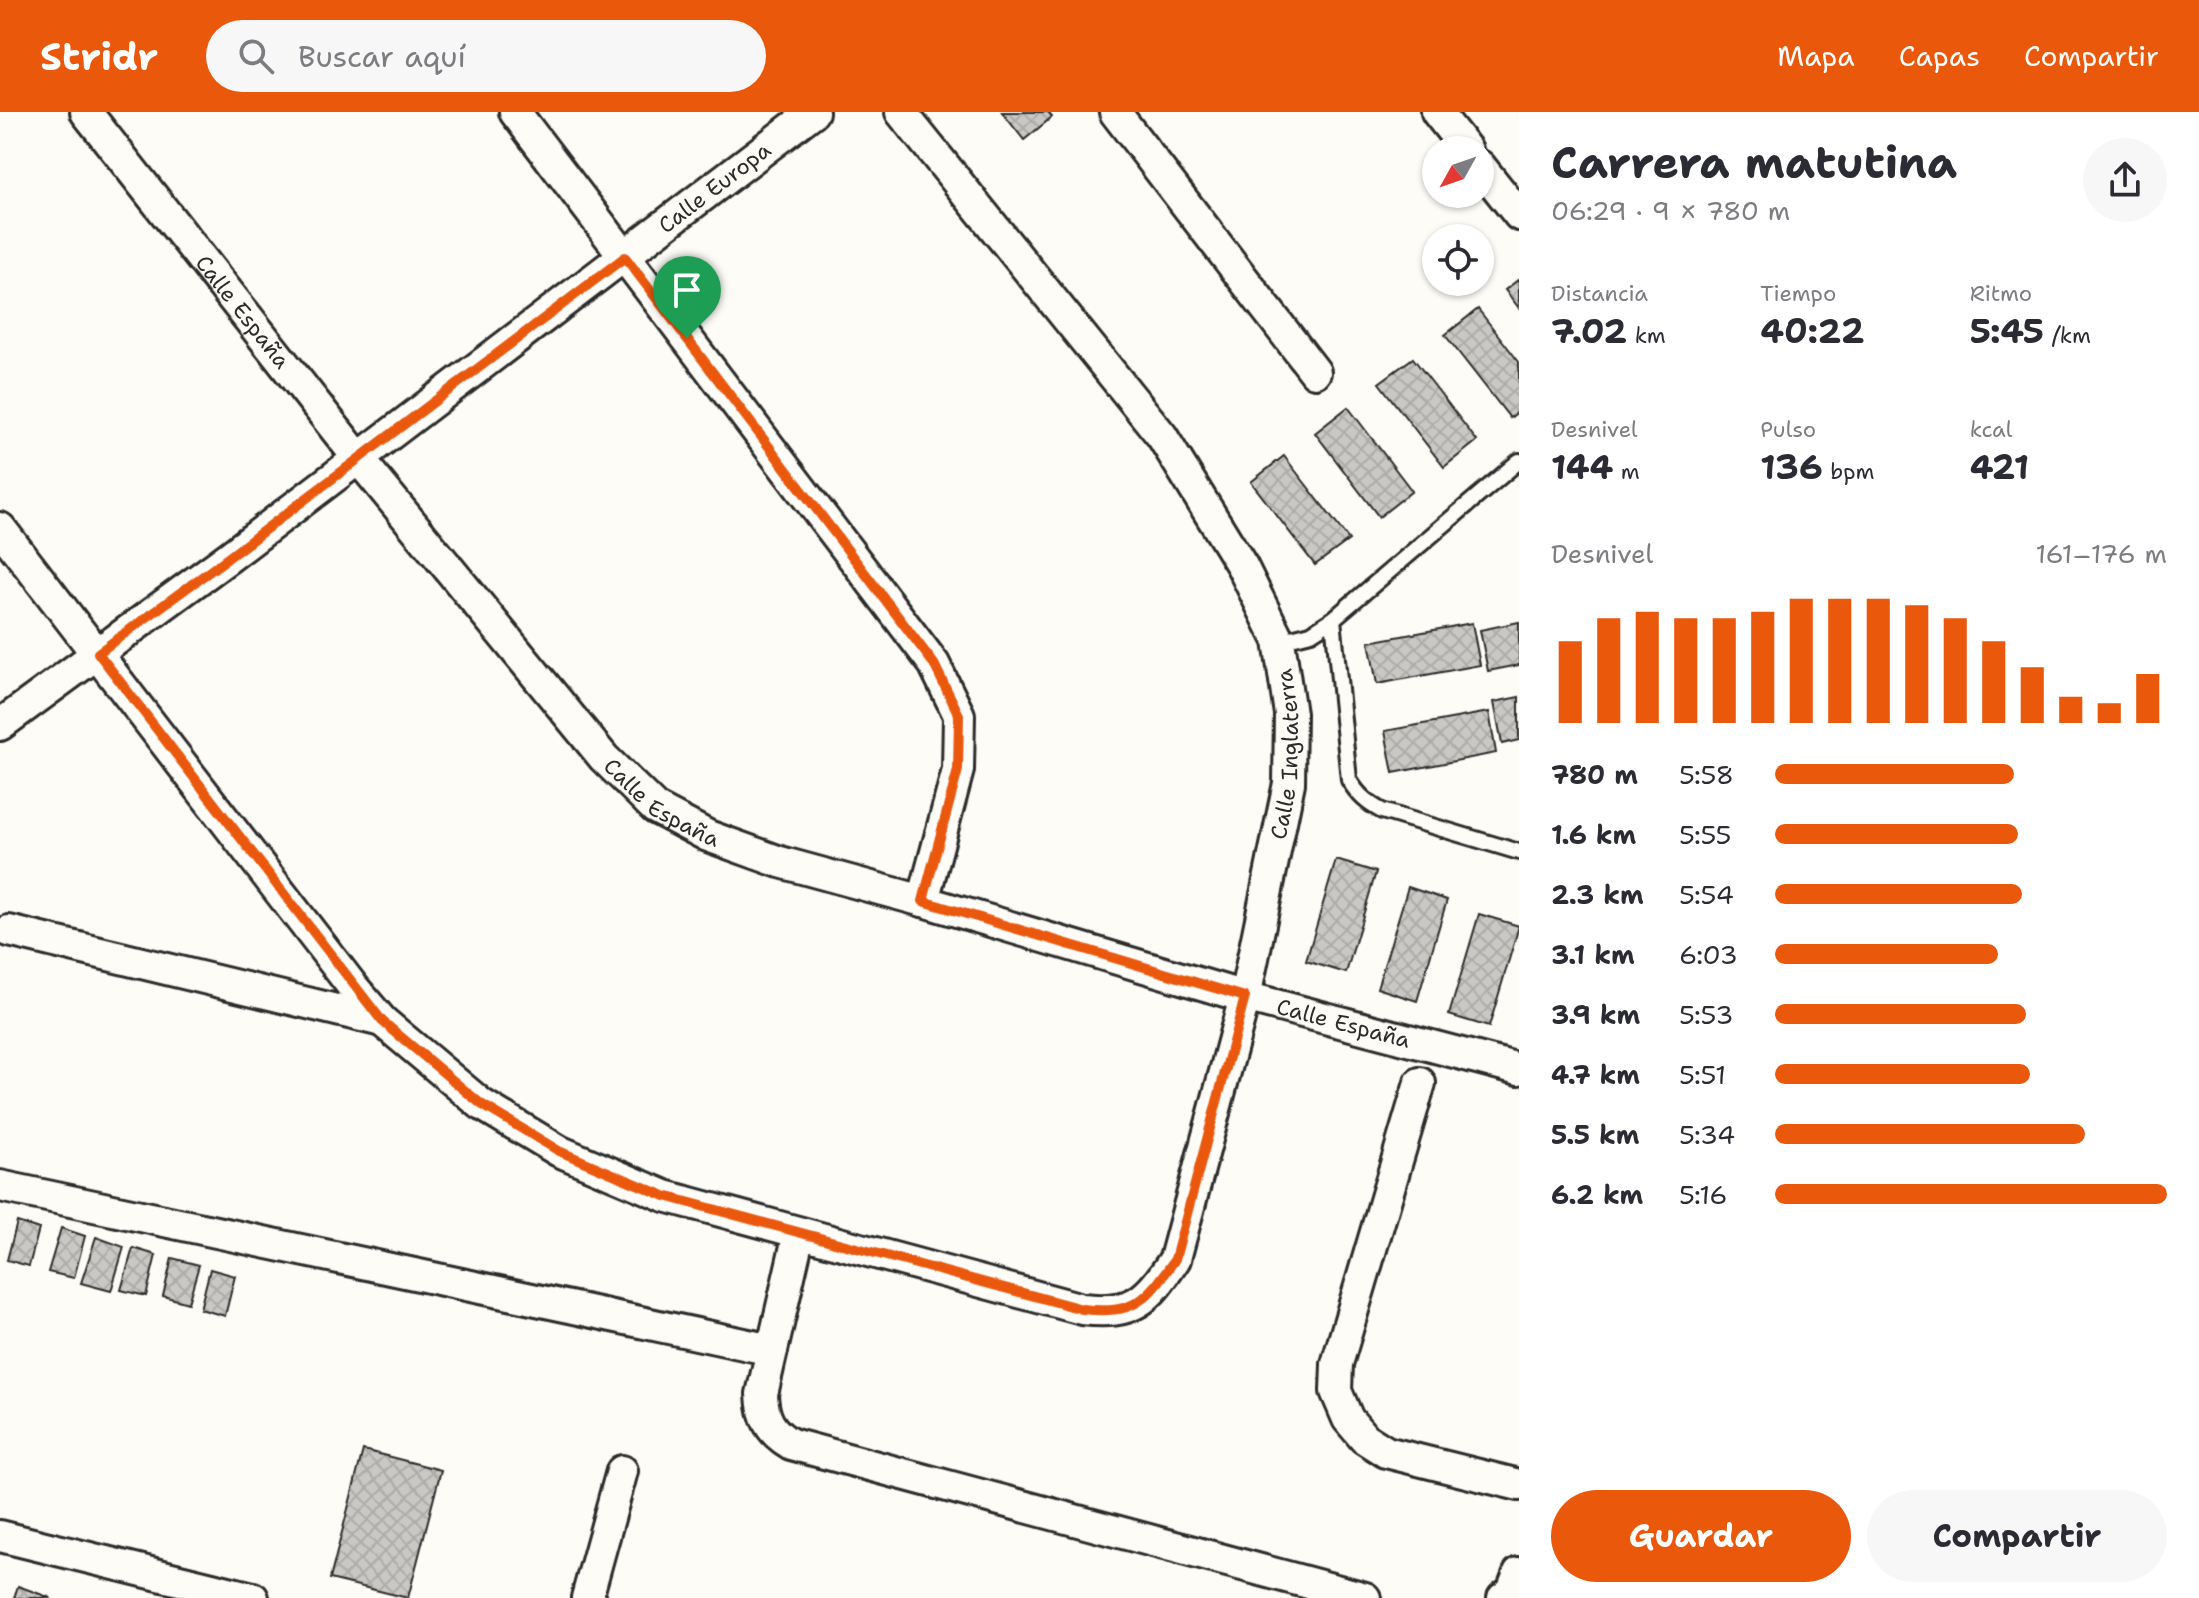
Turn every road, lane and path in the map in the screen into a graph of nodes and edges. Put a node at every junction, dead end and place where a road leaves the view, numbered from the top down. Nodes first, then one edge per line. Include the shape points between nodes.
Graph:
1 (86, 112) edge
2 (515, 112) edge
3 (813, 112) edge
4 (901, 112) edge
5 (1115, 112) edge
6 (1437, 112) edge
7 (1456, 136) edge
8 (1494, 184) edge
9 (1519, 215) edge
10 (625, 257) junction
11 (1315, 372) dead end
12 (359, 459) junction
13 (1519, 461) edge
14 (0, 528) edge
15 (1333, 619) junction
16 (1279, 641) junction
17 (98, 653) junction
18 (0, 725) edge
19 (1519, 852) edge
20 (923, 901) junction
21 (9, 931) dead end
22 (1245, 997) junction
23 (382, 1021) junction
24 (1519, 1069) edge
25 (1420, 1083) dead end
26 (0, 1186) edge
27 (799, 1233) junction
28 (772, 1350) junction
29 (622, 1471) dead end
30 (1519, 1485) edge
31 (0, 1536) edge
32 (1519, 1573) edge
33 (253, 1598) edge
34 (587, 1598) edge
35 (1365, 1598) edge
36 (1503, 1598) edge

1 - 12 street, Calle España
2 - 10 street
3 - 10 street, Calle Europa
4 - 16 street, Calle Inglaterra via 1162,436 1242,566
5 - 11 street
6 - 7 street
8 - 9 street
10 - 12 street, Calle Europa
10 - 20 street via 934,664 959,715 958,770
12 - 17 street, Calle Europa
12 - 20 street, Calle España via 604,758 655,808 708,836 780,862
13 - 15 lane
14 - 17 street
15 - 16 lane via 1311,633
15 - 19 lane via 1349,780 1356,792 1382,811
16 - 22 street, Calle Inglaterra via 1290,714 1289,783
17 - 18 street, Calle Europa
17 - 23 street
20 - 22 street, Calle España
21 - 23 street
22 - 24 street, Calle España
22 - 27 street, Calle Inglaterra via 1175,1259 1140,1302 1110,1312 1082,1309
23 - 27 street via 481,1104 559,1151 665,1196
25 - 30 street via 1337,1364 1336,1391 1348,1419 1386,1452
26 - 28 street
27 - 28 street
28 - 35 street via 763,1411 779,1437 791,1444
29 - 34 street
31 - 33 street
32 - 36 street

